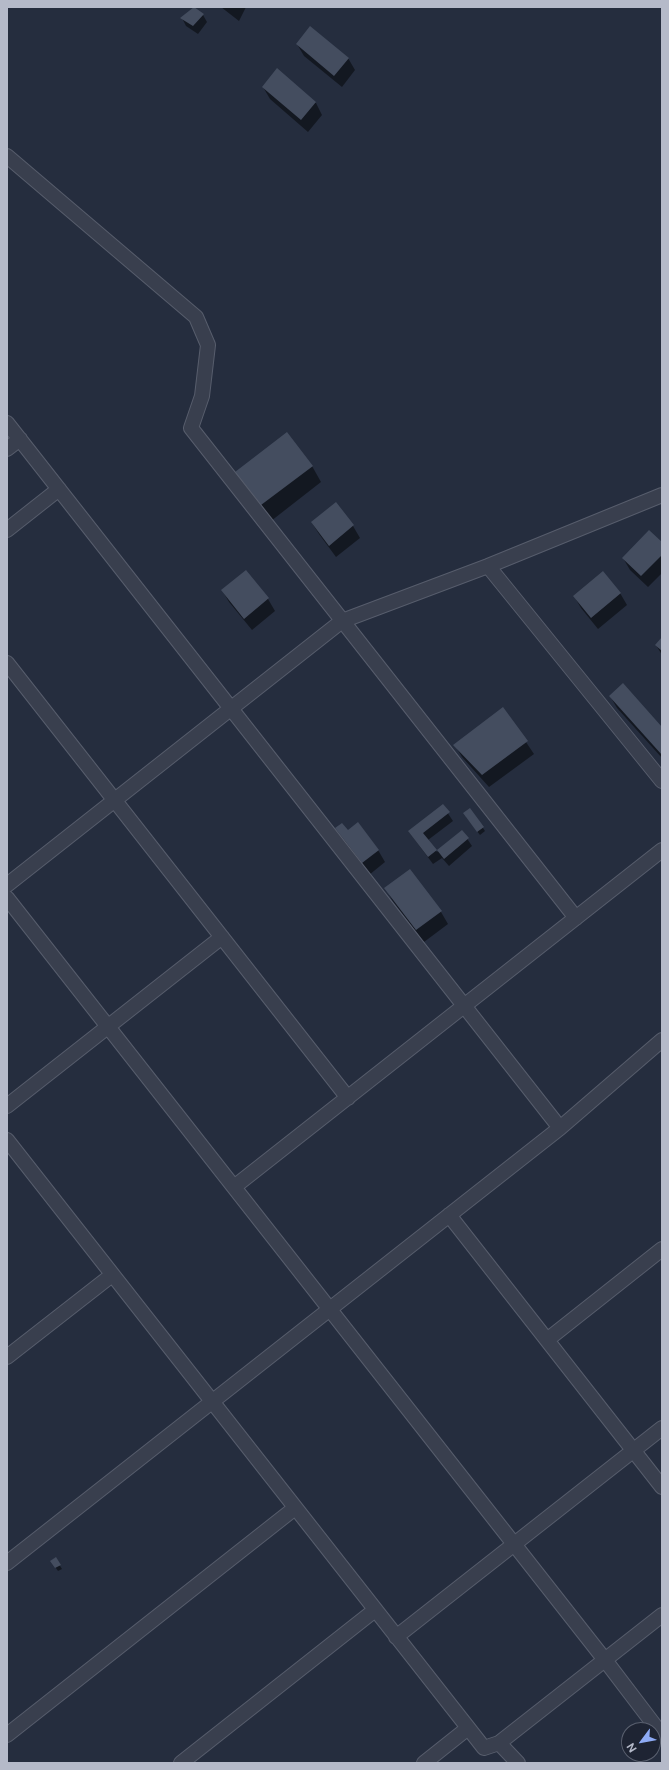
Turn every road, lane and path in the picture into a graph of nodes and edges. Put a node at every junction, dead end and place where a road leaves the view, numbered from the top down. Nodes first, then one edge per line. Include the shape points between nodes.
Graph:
1 (7, 156) edge
2 (7, 423) edge
3 (20, 439) junction
4 (7, 449) edge
5 (58, 489) junction
6 (662, 495) edge
7 (7, 530) edge
8 (488, 566) junction
9 (342, 621) junction
10 (7, 663) edge
11 (231, 708) junction
12 (662, 781) edge
13 (114, 800) junction
14 (662, 850) edge
15 (7, 884) edge
16 (7, 898) edge
17 (576, 918) junction
18 (222, 937) junction
19 (464, 1006) junction
20 (108, 1027) junction
21 (662, 1040) edge
22 (348, 1098) junction
23 (7, 1106) edge
24 (560, 1128) junction
25 (10, 1149) edge
26 (234, 1187) junction
27 (449, 1215) junction
28 (661, 1250) edge
29 (112, 1274) junction
30 (330, 1309) junction
31 (547, 1340) junction
32 (7, 1357) edge
33 (212, 1402) junction
34 (662, 1428) edge
35 (633, 1450) junction
36 (662, 1486) edge
37 (295, 1508) junction
38 (514, 1544) junction
39 (7, 1563) edge
40 (375, 1610) junction
41 (662, 1615) edge
42 (396, 1637) junction
43 (605, 1660) junction
44 (468, 1728) junction
45 (7, 1735) edge
46 (662, 1735) edge
47 (499, 1743) junction
48 (181, 1763) edge
49 (424, 1763) edge
50 (518, 1763) edge

1 - 9 street via 196,317 208,345 202,396 191,428
2 - 3 street
3 - 4 street
3 - 5 street
5 - 7 street
5 - 11 street
6 - 8 street
8 - 9 street
8 - 12 street
9 - 11 street
9 - 17 street
10 - 13 street
11 - 13 street
11 - 19 street
13 - 15 street
13 - 18 street
14 - 17 street
16 - 20 street
17 - 19 street
18 - 20 street
18 - 22 street
19 - 22 street
19 - 24 street
20 - 23 street
20 - 26 street
21 - 24 street
22 - 26 street
24 - 27 street
25 - 29 street
26 - 30 street
27 - 30 street
27 - 31 street
28 - 31 street
29 - 32 street
29 - 33 street
30 - 33 street
30 - 38 street
31 - 35 street
33 - 37 street
33 - 39 street
34 - 35 street
35 - 36 street
35 - 38 street
37 - 40 street
37 - 45 street
38 - 42 street
38 - 43 street
40 - 42 street
40 - 48 street
41 - 43 street
42 - 44 street
43 - 46 street
43 - 47 street
44 - 47 street via 484,1748
44 - 49 street
47 - 50 street

